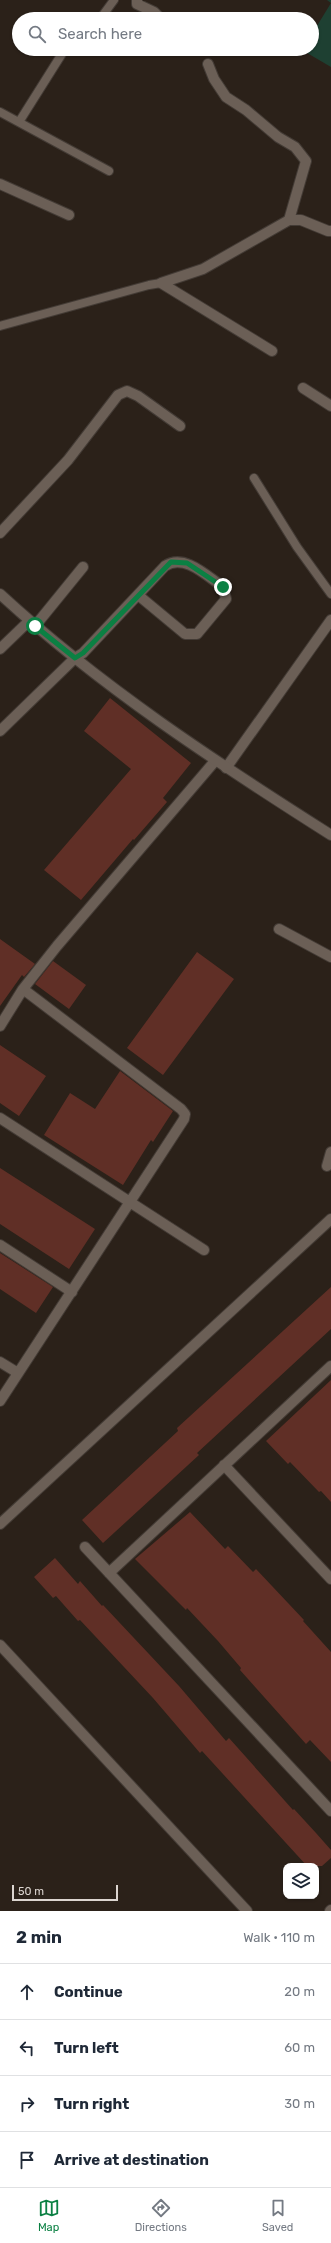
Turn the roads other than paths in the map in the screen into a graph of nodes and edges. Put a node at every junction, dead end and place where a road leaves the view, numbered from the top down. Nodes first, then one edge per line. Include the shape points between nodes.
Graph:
1 (114, 0) edge
2 (137, 0) edge
3 (105, 12) edge
4 (154, 12) edge
5 (61, 56) edge
6 (208, 64) dead end
7 (0, 112) edge
8 (19, 122) junction
9 (109, 171) dead end
10 (0, 184) edge
11 (69, 215) dead end
12 (289, 220) junction
13 (331, 231) edge
14 (161, 284) junction
15 (0, 326) edge
16 (272, 351) dead end
17 (302, 388) dead end
18 (331, 406) edge
19 (180, 426) dead end
20 (254, 478) dead end
21 (0, 533) edge
22 (83, 567) dead end
23 (0, 594) edge
24 (331, 594) edge
25 (138, 595) junction
26 (331, 620) edge
27 (32, 624) junction
28 (0, 649) edge
29 (75, 658) junction
30 (0, 731) edge
31 (215, 761) junction
32 (226, 768) junction
33 (331, 835) edge
34 (279, 929) dead end
35 (331, 957) edge
36 (23, 989) junction
37 (0, 1026) edge
38 (0, 1118) edge
39 (331, 1152) edge
40 (327, 1166) dead end
41 (131, 1202) junction
42 (331, 1219) edge
43 (0, 1245) edge
44 (204, 1250) dead end
45 (72, 1292) junction
46 (0, 1362) edge
47 (331, 1366) edge
48 (18, 1374) junction
49 (0, 1401) edge
50 (224, 1466) junction
51 (0, 1524) edge
52 (85, 1547) dead end
53 (109, 1573) junction
54 (331, 1579) edge
55 (0, 1645) edge
56 (331, 1811) edge
57 (247, 1911) edge

1 - 3 lane
2 - 4 street via 137,4
5 - 8 lane
6 - 12 street via 220,91 226,97 296,148 306,161
7 - 8 lane
8 - 9 lane
10 - 11 street
12 - 13 street via 301,220
12 - 14 street via 203,269
14 - 15 lane via 149,285
14 - 16 street
17 - 18 street
19 - 21 street via 138,396 127,391 118,395 68,460
20 - 24 lane
22 - 27 street
23 - 27 street
25 - 25 street via 171,562 187,563 223,587 226,599 197,634 191,636 185,634
25 - 29 street via 83,653
26 - 32 street
27 - 28 street
27 - 29 street
29 - 30 street
29 - 31 street
31 - 32 street
31 - 36 street
32 - 33 street
34 - 35 street
36 - 37 street
36 - 41 street via 185,1114
38 - 41 street
39 - 40 street
41 - 44 street
41 - 45 street
42 - 51 street
43 - 45 street
45 - 48 street
46 - 48 street
47 - 50 street
48 - 49 street
50 - 53 street
50 - 54 street
52 - 53 street
53 - 56 street
55 - 57 street

